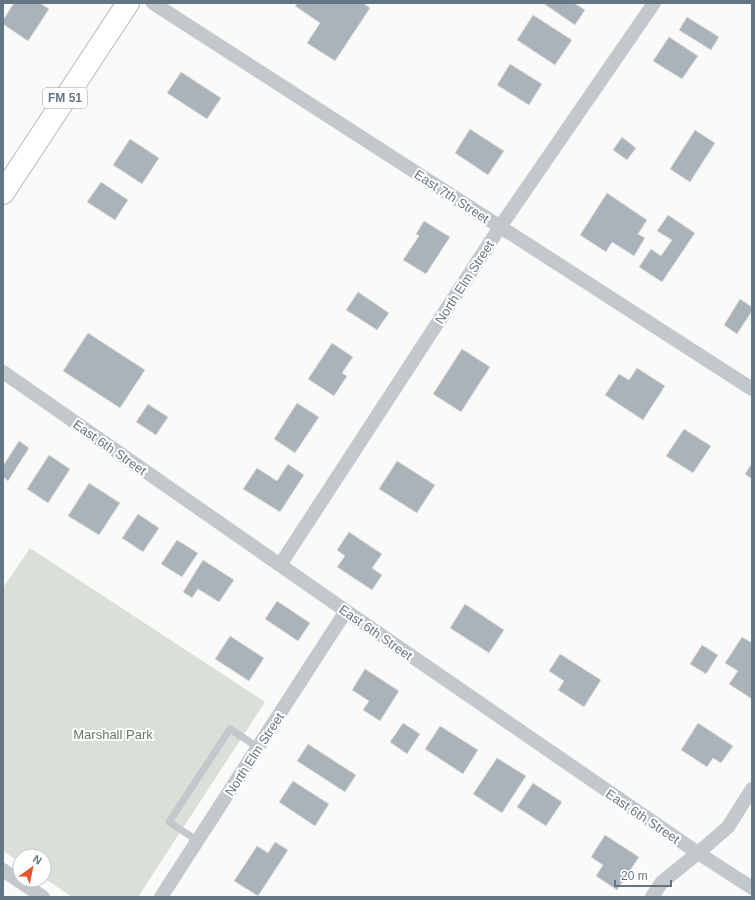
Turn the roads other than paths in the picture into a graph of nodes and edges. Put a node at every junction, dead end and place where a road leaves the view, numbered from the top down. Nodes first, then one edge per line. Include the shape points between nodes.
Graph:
1 (128, 3) edge
2 (153, 3) edge
3 (654, 3) edge
4 (3, 193) edge
5 (500, 227) junction
6 (3, 372) edge
7 (752, 389) edge
8 (280, 565) junction
9 (346, 611) junction
10 (259, 748) junction
11 (752, 789) edge
12 (198, 841) junction
13 (698, 853) junction
14 (3, 870) edge
15 (752, 888) edge
16 (43, 897) edge
17 (162, 897) edge
18 (652, 897) edge

1 - 4 main road, FM 51
2 - 5 street, East 7th Street
3 - 5 street, North Elm Street
5 - 7 street, East 7th Street
5 - 8 street, North Elm Street
6 - 8 street, East 6th Street
8 - 9 street, East 6th Street
9 - 10 street, North Elm Street
9 - 13 street, East 6th Street
10 - 12 street, North Elm Street
10 - 12 lane via 230,729 226,735 169,822
11 - 13 street via 728,827
12 - 17 street, North Elm Street
13 - 15 street, East 6th Street
13 - 18 street via 662,882
14 - 16 street

